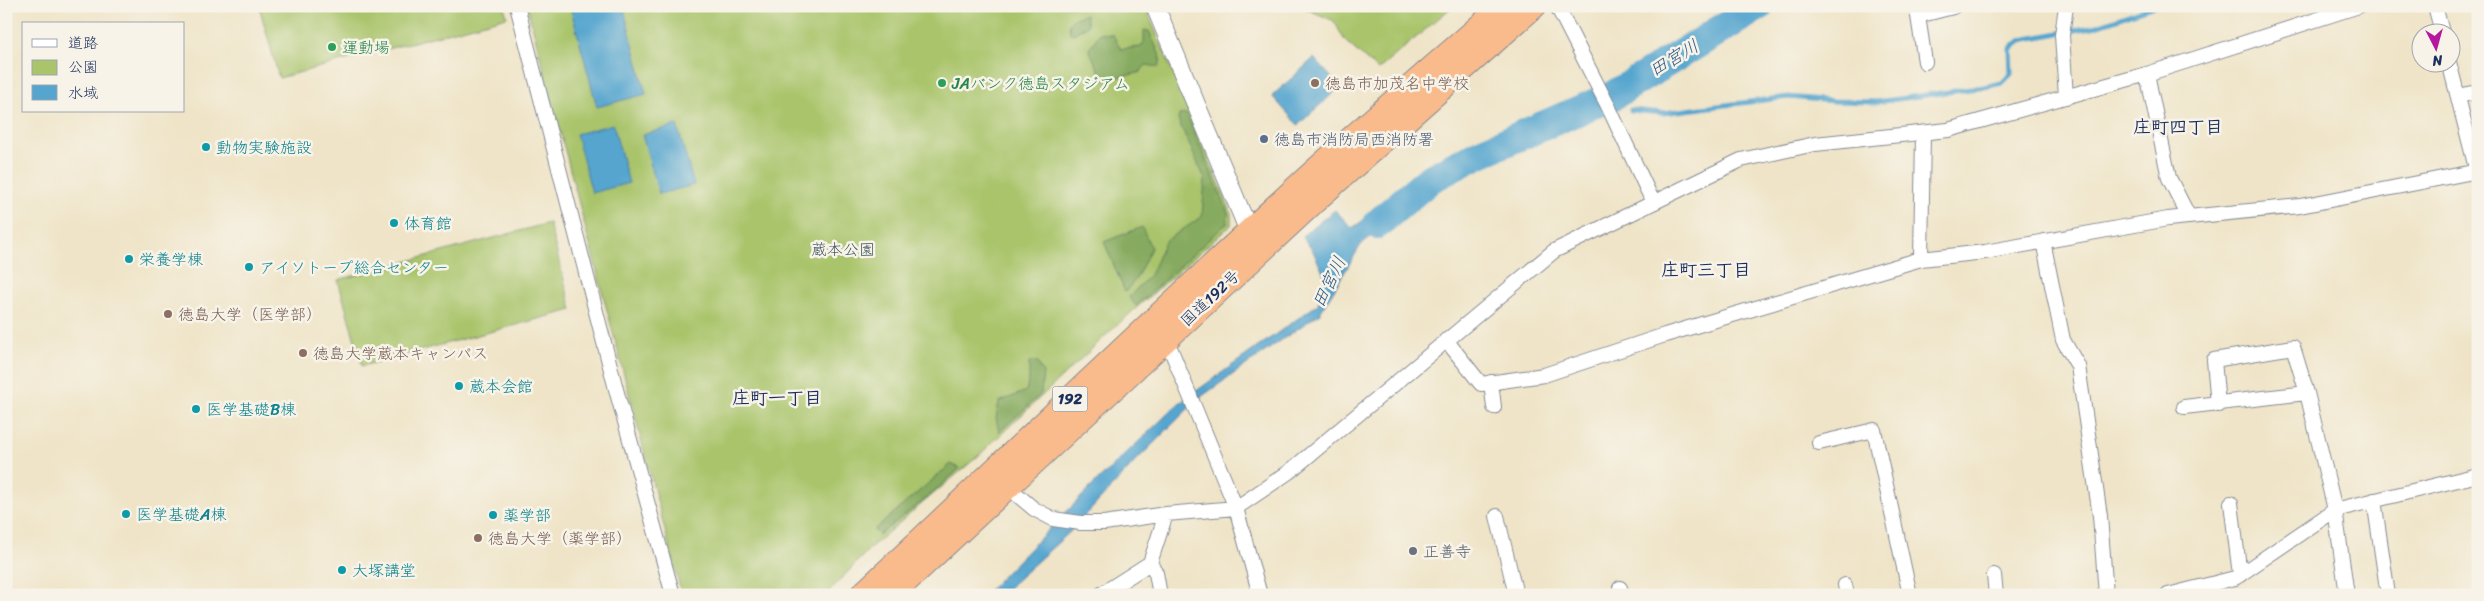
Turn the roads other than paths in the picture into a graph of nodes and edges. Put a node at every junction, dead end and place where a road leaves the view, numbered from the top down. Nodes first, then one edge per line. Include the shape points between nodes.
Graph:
1 (517, 6) edge
2 (1155, 6) edge
3 (1503, 6) edge
4 (1534, 6) edge
5 (1557, 6) edge
6 (2066, 6) edge
7 (2359, 6) edge
8 (2435, 6) edge
9 (1955, 7) edge
10 (2439, 22) edge
11 (1925, 62) dead end
12 (2452, 72) edge
13 (2147, 74) junction
14 (2478, 92) edge
15 (2458, 96) junction
16 (2066, 97) junction
17 (1923, 133) junction
18 (2477, 173) edge
19 (1314, 187) junction
20 (1653, 202) junction
21 (2189, 217) junction
22 (2043, 241) junction
23 (1254, 242) junction
24 (1921, 259) junction
25 (1166, 338) junction
26 (1446, 340) junction
27 (1491, 382) junction
28 (2307, 394) junction
29 (2218, 404) junction
30 (1494, 407) dead end
31 (2184, 407) dead end
32 (1819, 443) dead end
33 (2478, 476) edge
34 (999, 480) junction
35 (2374, 500) junction
36 (2232, 503) dead end
37 (1236, 508) junction
38 (2336, 510) junction
39 (1166, 514) junction
40 (1497, 516) dead end
41 (1150, 562) junction
42 (1994, 575) dead end
43 (2240, 575) junction
44 (2174, 594) edge
45 (673, 595) edge
46 (862, 595) edge
47 (890, 595) edge
48 (1100, 595) edge
49 (1160, 595) edge
50 (1260, 595) edge
51 (1516, 595) edge
52 (1910, 595) edge
53 (1996, 595) edge
54 (2106, 595) edge
55 (2347, 595) edge
56 (2388, 595) edge

1 - 45 street
2 - 23 street
3 - 19 highway, 国道192号 / 192 via 1409,86
4 - 19 highway, 国道192号 / 192
5 - 20 street
6 - 16 street via 2062,32
7 - 13 street
8 - 10 street
9 - 11 street via 1918,16
12 - 15 street
13 - 16 street
13 - 21 street via 2169,178
14 - 15 street
15 - 18 street
16 - 17 street via 1948,130
17 - 20 street via 1815,144 1741,160
17 - 24 street
18 - 21 street via 2300,206
19 - 23 highway, 国道192号 / 192
20 - 26 street via 1554,251
21 - 22 street
22 - 24 street
22 - 54 street via 2063,340 2078,366 2100,516
23 - 25 highway, 国道192号 / 192
23 - 34 highway, 国道192号 / 192 via 1134,338
24 - 27 street via 1544,374
25 - 34 highway, 国道192号 / 192
25 - 37 street
26 - 27 street via 1481,384
26 - 37 street via 1289,472
27 - 30 street
28 - 29 street
28 - 29 street via 2293,347 2214,360
28 - 38 street
29 - 31 street
32 - 52 street via 1874,430
33 - 35 street
34 - 39 street via 1034,509 1053,519 1104,523
34 - 46 highway, 国道192号 / 192
34 - 47 highway, 国道192号 / 192
35 - 38 street
35 - 56 street
36 - 43 street
37 - 39 street
37 - 50 street
38 - 43 street
38 - 55 street
39 - 41 street
40 - 51 street
41 - 48 street
41 - 49 street via 1156,573
42 - 53 street
43 - 44 street

